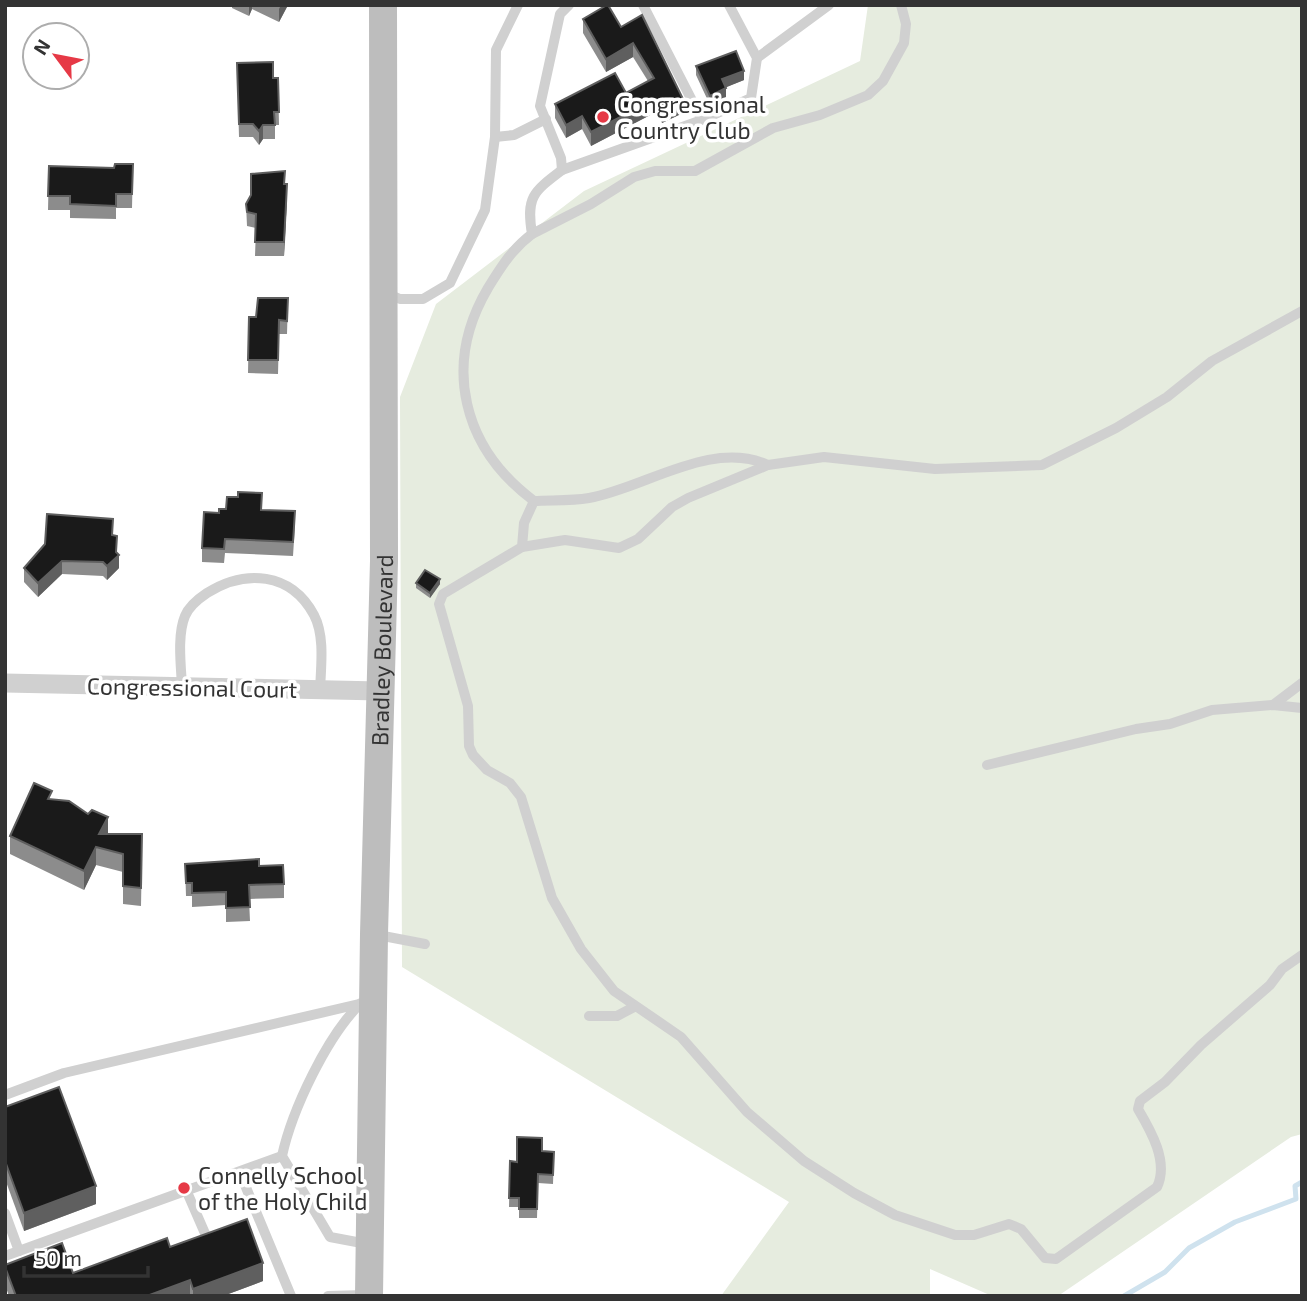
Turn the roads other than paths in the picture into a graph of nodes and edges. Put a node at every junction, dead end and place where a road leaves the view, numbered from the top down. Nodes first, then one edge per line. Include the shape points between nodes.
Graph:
1 (383, 5) edge
2 (518, 5) edge
3 (569, 5) edge
4 (643, 5) edge
5 (729, 5) edge
6 (829, 5) edge
7 (901, 5) edge
8 (757, 58) junction
9 (546, 119) junction
10 (702, 120) junction
11 (495, 137) junction
12 (562, 170) junction
13 (532, 234) junction
14 (386, 293) junction
15 (1302, 312) edge
16 (768, 465) junction
17 (534, 502) junction
18 (522, 547) junction
19 (5, 683) edge
20 (1302, 683) edge
21 (182, 686) junction
22 (320, 690) junction
23 (380, 691) junction
24 (1273, 705) junction
25 (1302, 708) edge
26 (987, 765) dead end
27 (374, 934) junction
28 (425, 944) dead end
29 (1302, 955) edge
30 (367, 1000) junction
31 (634, 1007) junction
32 (589, 1016) dead end
33 (5, 1095) edge
34 (282, 1156) junction
35 (240, 1173) junction
36 (187, 1192) junction
37 (5, 1213) edge
38 (207, 1237) edge
39 (370, 1244) junction
40 (19, 1251) junction
41 (5, 1256) edge
42 (369, 1295) edge
43 (291, 1296) edge
44 (328, 1296) edge

1 - 14 main road, Bradley Boulevard
2 - 11 lane via 496,50
3 - 9 lane via 559,14 540,106
4 - 10 lane
5 - 8 lane
6 - 8 lane
7 - 13 lane via 904,43 883,80 868,95 774,128 695,171 654,171 634,177
8 - 10 lane via 751,98
9 - 11 lane via 514,135
9 - 12 lane
10 - 12 lane
11 - 14 lane via 485,210 450,283 423,299 400,299
12 - 13 lane via 530,201
13 - 17 lane via 503,263 479,304 466,338 463,374 467,408 491,460 510,484
14 - 23 main road, Bradley Boulevard
15 - 16 lane via 1212,361 1167,397 1116,428 1042,465 935,469 824,457
16 - 17 lane via 729,458 590,498
16 - 18 lane via 688,498 638,539 619,548 565,540
17 - 18 lane via 524,523
18 - 31 lane via 443,594 439,604 467,706 469,746 487,770 510,783 521,797 552,898 581,949 614,991
19 - 21 street, Congressional Court
20 - 24 lane
21 - 22 street, Congressional Court
21 - 22 lane via 184,617 194,603 237,578 263,578 288,586 315,616 320,636
22 - 23 street, Congressional Court
23 - 27 main road, Bradley Boulevard
24 - 25 lane
24 - 26 lane via 1212,710 1170,724
27 - 28 lane
27 - 30 main road, Bradley Boulevard
29 - 31 lane via 1140,1101 1138,1109 1161,1162 1157,1187 1056,1259 1045,1258 1021,1229 1009,1224 974,1235 955,1235 895,1215 854,1193 804,1161 747,1112 681,1037
30 - 33 lane via 64,1073
30 - 34 lane via 319,1064 288,1127
30 - 39 main road, Bradley Boulevard
31 - 32 lane via 617,1016
34 - 35 lane
34 - 39 lane via 330,1237
35 - 36 lane
35 - 43 lane
36 - 38 lane
36 - 40 lane
37 - 40 lane
39 - 42 main road, Bradley Boulevard
40 - 41 lane
42 - 44 lane

